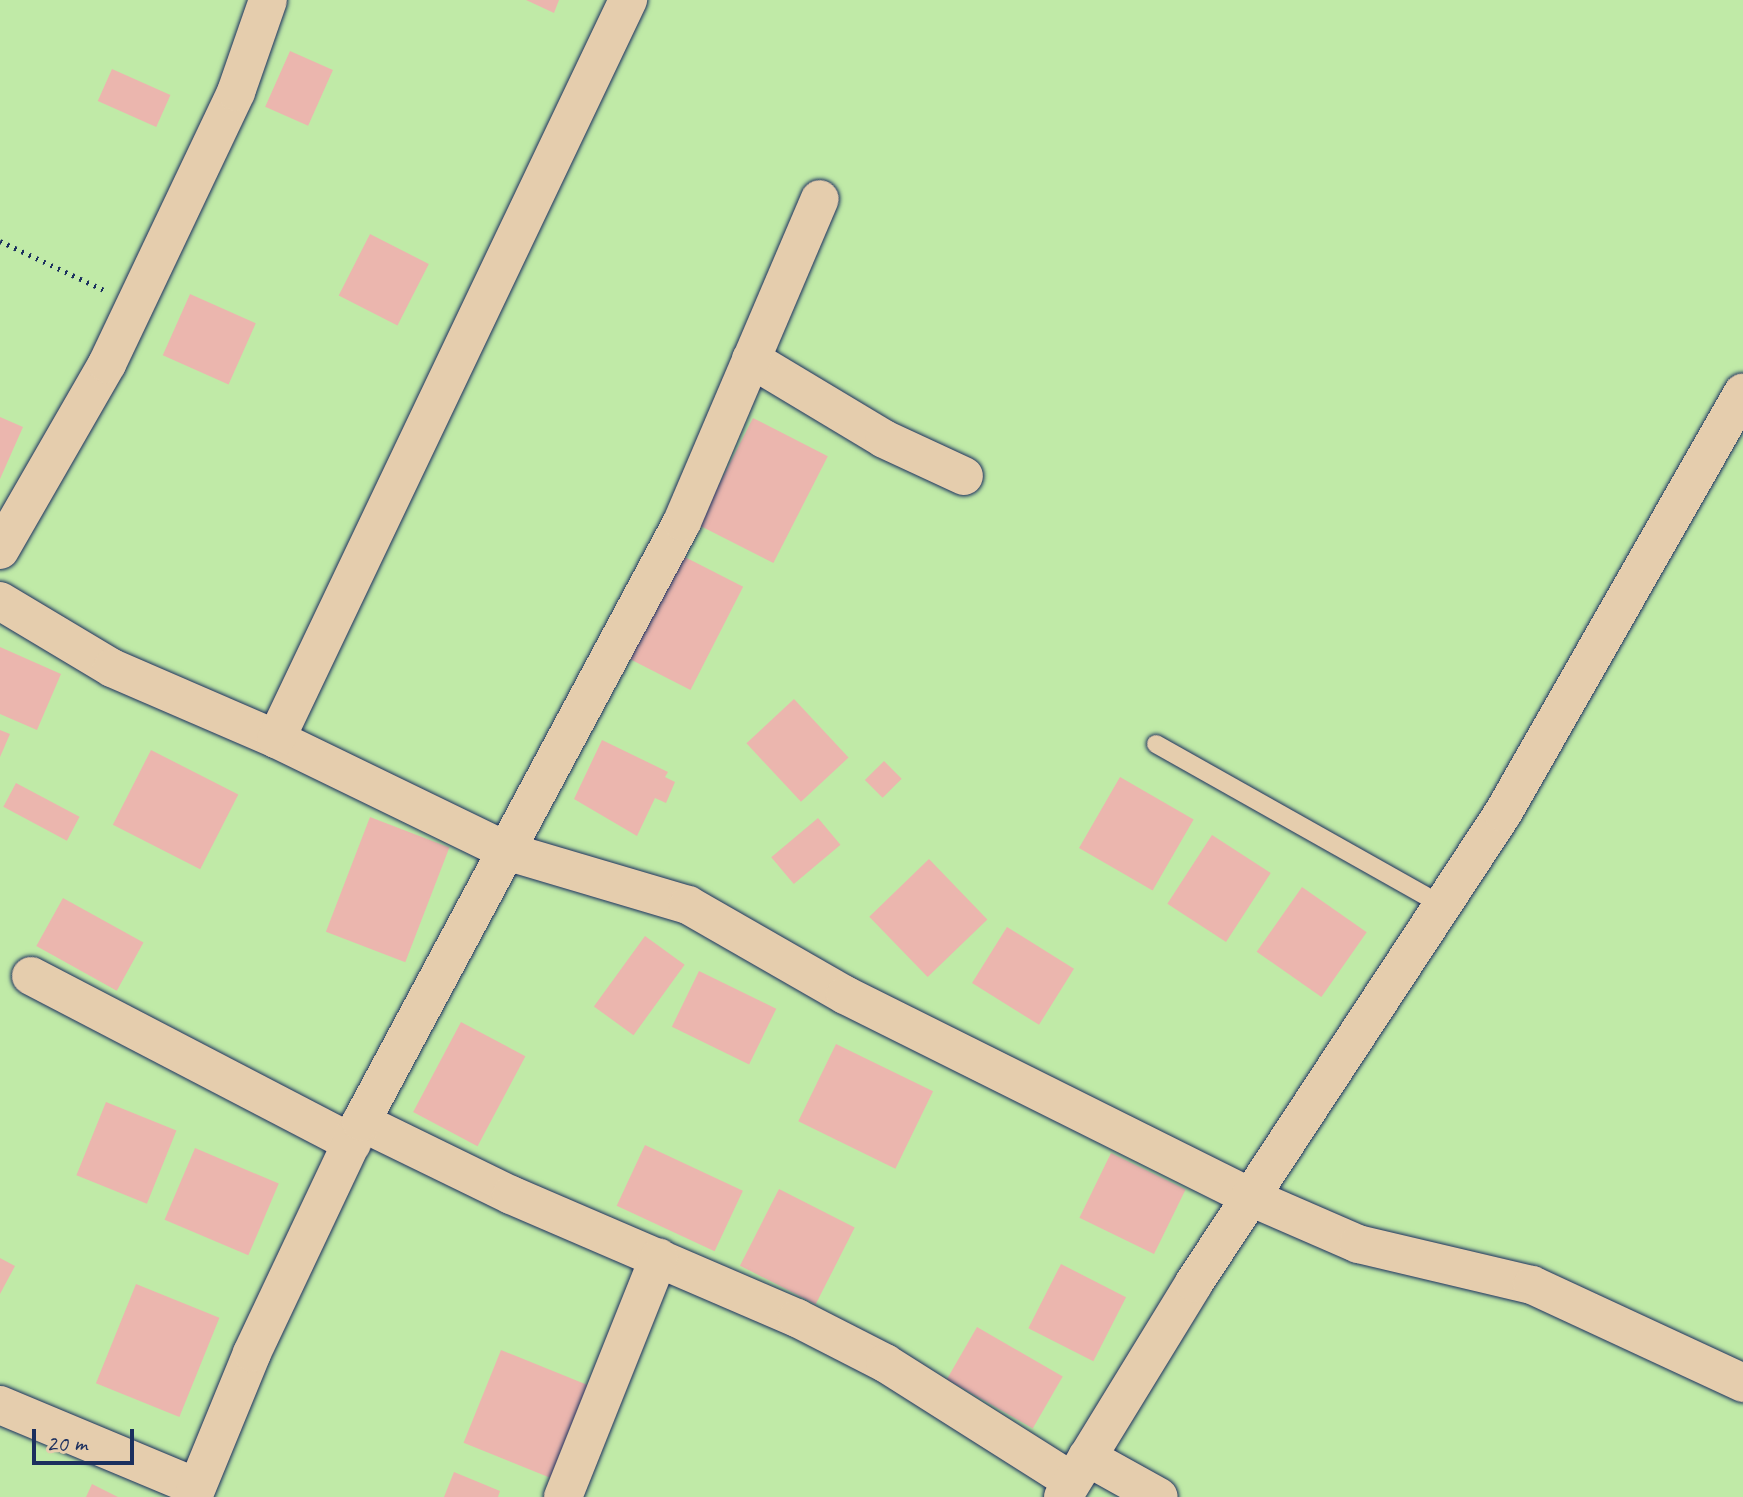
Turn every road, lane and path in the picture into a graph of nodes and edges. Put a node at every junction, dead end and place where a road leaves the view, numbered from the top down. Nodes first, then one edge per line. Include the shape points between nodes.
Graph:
1 (268, 0) edge
2 (628, 0) edge
3 (820, 199) dead end
4 (0, 241) edge
5 (134, 305) junction
6 (751, 359) junction
7 (1743, 393) edge
8 (964, 476) dead end
9 (0, 550) edge
10 (0, 601) edge
11 (276, 739) junction
12 (1156, 744) dead end
13 (509, 852) junction
14 (1442, 905) junction
15 (31, 976) dead end
16 (356, 1132) junction
17 (1250, 1197) junction
18 (659, 1257) junction
19 (1739, 1371) edge
20 (0, 1405) edge
21 (1074, 1478) edge
22 (195, 1492) edge
23 (563, 1497) edge
24 (1159, 1497) edge

1 - 5 street via 236,92
2 - 11 street
3 - 6 street
4 - 5 path
5 - 9 street via 107,364
6 - 8 street via 884,439
6 - 13 street via 682,522
7 - 14 street via 1503,813
10 - 11 street via 112,668
11 - 13 street
12 - 14 lane
13 - 16 street
13 - 17 street via 688,905 845,995
14 - 17 street
15 - 16 street
16 - 18 street
16 - 22 street via 252,1353
17 - 19 street via 1358,1244 1532,1285
17 - 21 street
18 - 21 street via 885,1363
18 - 23 street
20 - 22 street
21 - 24 street

